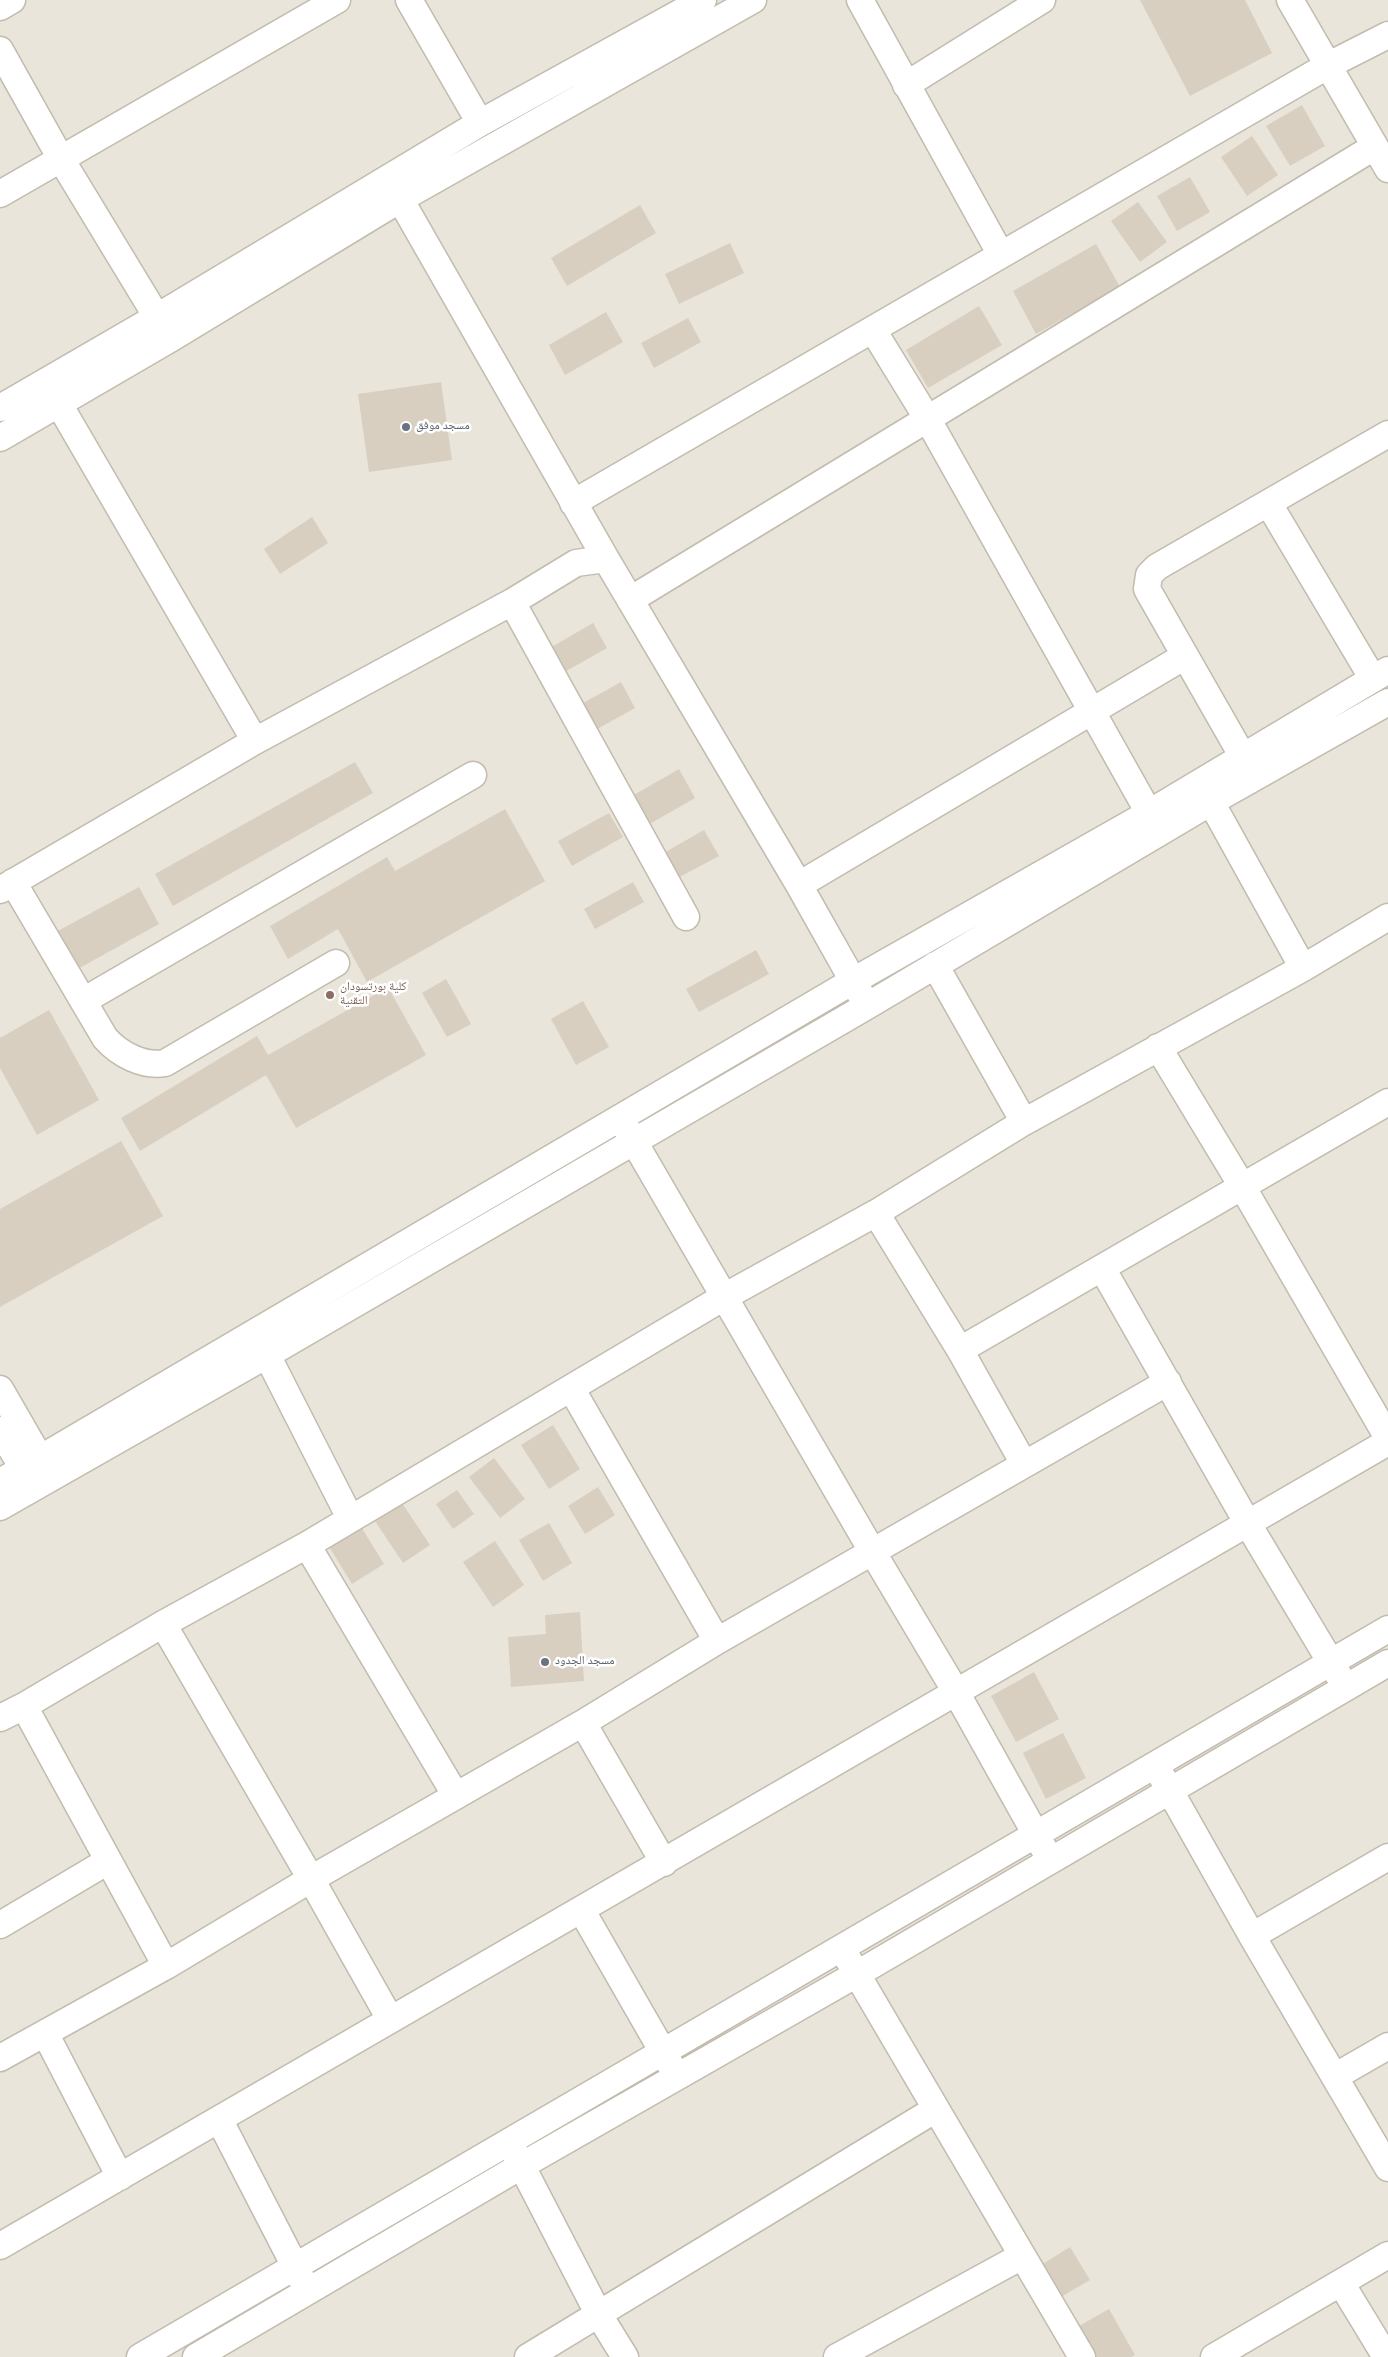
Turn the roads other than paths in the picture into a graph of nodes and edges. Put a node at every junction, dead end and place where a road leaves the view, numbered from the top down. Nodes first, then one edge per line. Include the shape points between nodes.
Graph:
1 (12, 0) edge
2 (337, 0) edge
3 (409, 0) edge
4 (753, 0) edge
5 (860, 0) edge
6 (1042, 0) edge
7 (1290, 0) edge
8 (686, 4) edge
9 (0, 7) edge
10 (1388, 35) edge
11 (0, 50) edge
12 (1329, 65) junction
13 (906, 85) junction
14 (480, 122) junction
15 (1374, 147) junction
16 (61, 159) junction
17 (1388, 169) edge
18 (394, 188) junction
19 (0, 194) edge
20 (1001, 255) junction
21 (163, 328) junction
22 (873, 330) junction
23 (59, 404) junction
24 (0, 408) edge
25 (927, 418) junction
26 (0, 438) edge
27 (1385, 442) edge
28 (574, 503) junction
29 (1269, 504) junction
30 (606, 559) junction
31 (630, 600) junction
32 (512, 602) junction
33 (1185, 656) junction
34 (1381, 675) edge
35 (1388, 702) edge
36 (1092, 709) junction
37 (255, 741) junction
38 (1243, 757) junction
39 (473, 775) dead end
40 (1212, 802) junction
41 (1149, 813) junction
42 (799, 885) junction
43 (7, 886) edge
44 (686, 917) dead end
45 (1388, 917) edge
46 (336, 962) dead end
47 (935, 965) junction
48 (1303, 968) junction
49 (853, 981) junction
50 (83, 1001) junction
51 (867, 1006) junction
52 (1158, 1047) junction
53 (1385, 1109) edge
54 (1024, 1122) junction
55 (627, 1130) junction
56 (1242, 1186) junction
57 (876, 1213) junction
58 (1102, 1268) junction
59 (724, 1297) junction
60 (960, 1350) junction
61 (267, 1355) junction
62 (1168, 1382) junction
63 (571, 1388) junction
64 (0, 1389) edge
65 (0, 1430) edge
66 (1388, 1438) edge
67 (1388, 1442) edge
68 (1024, 1464) junction
69 (37, 1472) junction
70 (0, 1482) edge
71 (0, 1507) edge
72 (350, 1518) junction
73 (1248, 1524) junction
74 (307, 1545) junction
75 (872, 1552) junction
76 (163, 1624) junction
77 (1388, 1629) edge
78 (717, 1641) junction
79 (1330, 1662) junction
80 (1388, 1662) edge
81 (1346, 1687) junction
82 (956, 1692) junction
83 (24, 1706) junction
84 (0, 1718) edge
85 (583, 1723) junction
86 (1155, 1764) junction
87 (1170, 1790) junction
88 (456, 1796) junction
89 (1036, 1833) junction
90 (1388, 1857) edge
91 (1050, 1859) junction
92 (108, 1861) junction
93 (664, 1863) junction
94 (311, 1879) junction
95 (582, 1911) junction
96 (0, 1925) edge
97 (1252, 1936) junction
98 (842, 1948) junction
99 (166, 1966) junction
100 (856, 1974) junction
101 (390, 2019) junction
102 (45, 2033) junction
103 (1388, 2046) edge
104 (663, 2052) junction
105 (0, 2058) edge
106 (1336, 2076) junction
107 (678, 2078) junction
108 (936, 2109) junction
109 (220, 2121) junction
110 (509, 2141) junction
111 (521, 2166) junction
112 (1388, 2168) edge
113 (120, 2177) junction
114 (0, 2246) edge
115 (1388, 2255) edge
116 (1022, 2256) junction
117 (294, 2266) junction
118 (1341, 2283) junction
119 (309, 2292) junction
120 (599, 2315) junction
121 (208, 2354) edge
122 (140, 2357) edge
123 (528, 2357) edge
124 (625, 2357) edge
125 (837, 2357) edge
126 (1082, 2357) edge
127 (1214, 2357) edge
128 (1386, 2357) edge

1 - 9 street
2 - 16 street
3 - 14 street
4 - 18 street
5 - 13 street
6 - 13 street
7 - 12 street
8 - 14 street
10 - 12 street
11 - 16 street
12 - 15 street
12 - 20 street
13 - 20 street
14 - 18 street
15 - 17 street
15 - 25 street
16 - 19 street
16 - 21 street
18 - 21 street
18 - 28 street
20 - 22 street
21 - 23 street
21 - 24 street
22 - 25 street
22 - 28 street
23 - 26 street
23 - 37 street
25 - 31 street
25 - 36 street
27 - 29 street
28 - 30 street
29 - 33 street via 1157,567 1149,575 1147,589
29 - 34 street
30 - 31 street
30 - 32 street via 576,563
31 - 42 street
32 - 37 street
32 - 44 street
33 - 36 street
33 - 38 street
34 - 38 street
35 - 40 street
36 - 41 street
36 - 42 street
37 - 43 street
38 - 41 street
39 - 50 street
40 - 47 street
40 - 48 street
41 - 49 street
42 - 49 street
43 - 50 street
45 - 48 street
46 - 50 street via 165,1063 154,1065 112,1046
47 - 51 street
47 - 54 street
48 - 52 street
49 - 51 street
49 - 55 street
51 - 55 street
52 - 54 street
52 - 56 street
53 - 56 street
54 - 57 street
55 - 59 street
55 - 61 street
55 - 69 street
56 - 58 street
56 - 66 street
57 - 59 street
57 - 60 street
58 - 60 street
58 - 62 street
59 - 63 street
59 - 75 street
60 - 68 street
61 - 69 street
61 - 72 street
62 - 68 street
62 - 73 street
63 - 72 street
63 - 78 street
64 - 69 street
65 - 69 street
67 - 73 street
68 - 75 street
69 - 70 street
69 - 71 street
72 - 74 street
73 - 79 street
73 - 82 street
74 - 76 street
74 - 88 street
75 - 78 street
75 - 82 street
76 - 83 street
76 - 94 street
77 - 79 street
78 - 85 street
79 - 81 street
79 - 86 street
80 - 81 street
81 - 87 street
82 - 89 street
82 - 93 street
83 - 84 street
83 - 92 street
85 - 88 street
85 - 93 street
86 - 87 street
86 - 89 street
87 - 91 street
87 - 97 street
88 - 94 street
89 - 91 street
89 - 98 street
90 - 97 street
91 - 100 street
92 - 96 street
92 - 99 street
93 - 95 street
94 - 99 street
94 - 101 street
95 - 101 street
95 - 104 street
97 - 106 street
98 - 100 street
98 - 104 street
99 - 102 street
100 - 107 street
100 - 108 street
101 - 109 street
102 - 105 street
102 - 113 street
103 - 106 street
104 - 107 street
104 - 110 street
106 - 112 street
107 - 111 street
108 - 116 street
108 - 120 street
109 - 113 street
109 - 117 street
110 - 111 street
110 - 117 street
111 - 119 street
111 - 120 street
113 - 114 street
115 - 118 street
116 - 125 street
116 - 126 street
117 - 119 street
117 - 122 street
118 - 127 street
118 - 128 street
119 - 121 street
120 - 123 street
120 - 124 street

